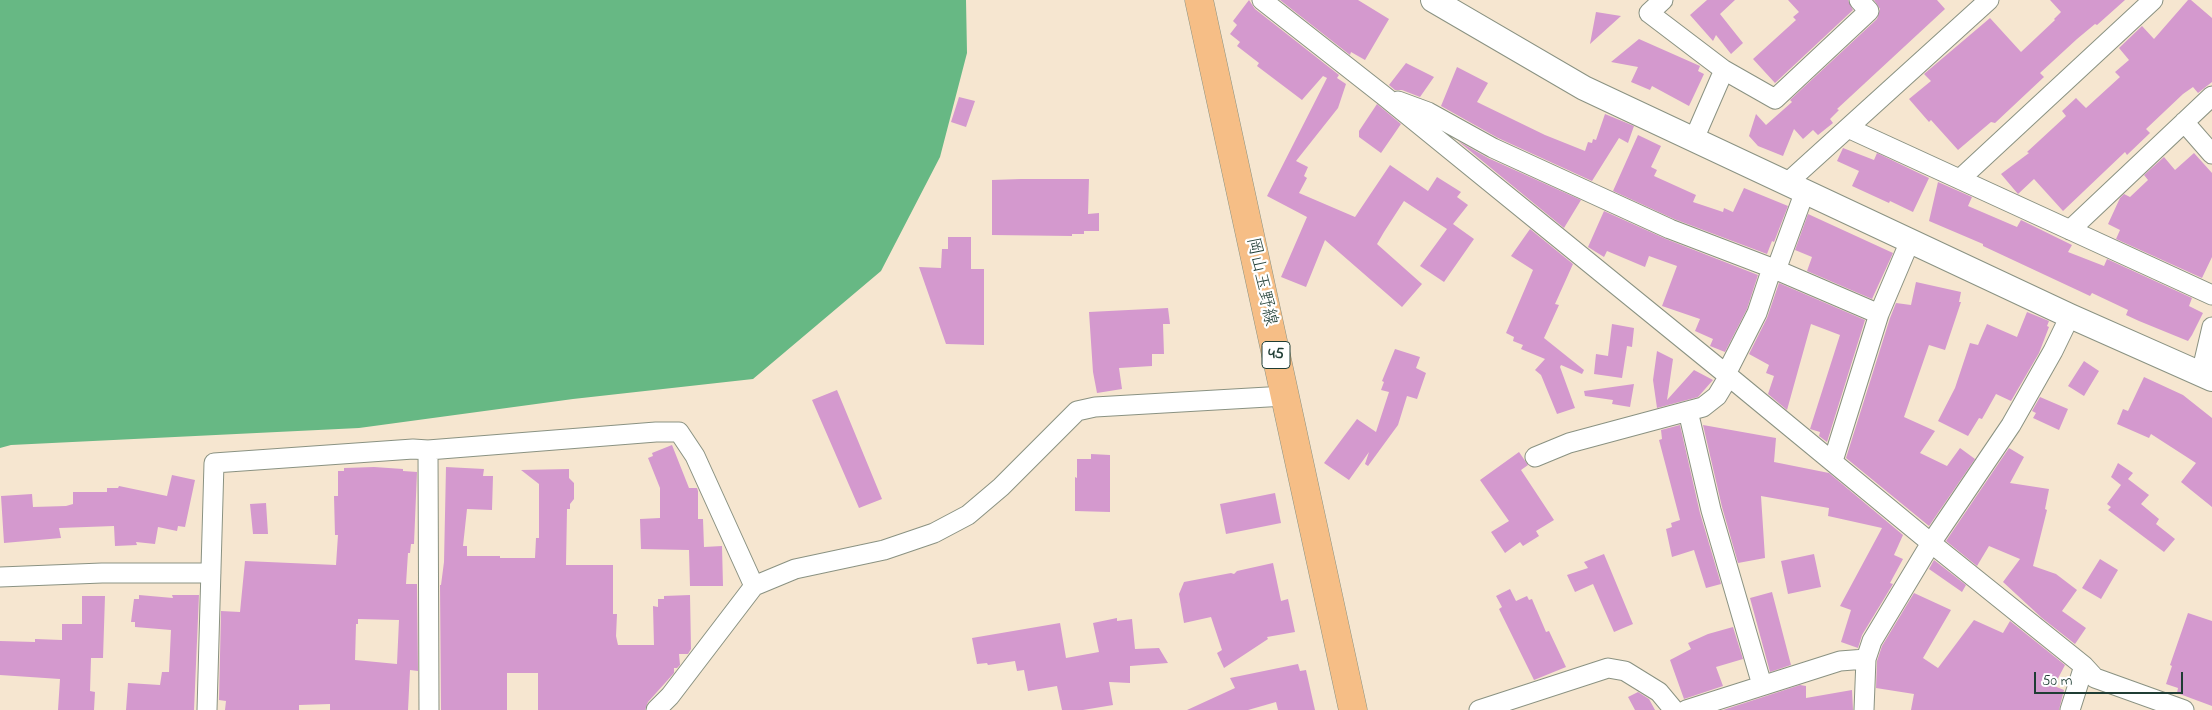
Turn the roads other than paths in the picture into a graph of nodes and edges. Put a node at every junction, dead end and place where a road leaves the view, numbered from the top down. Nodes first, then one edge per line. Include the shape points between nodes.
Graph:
1 (1200, 0) edge
2 (1262, 0) edge
3 (1433, 0) edge
4 (1663, 0) edge
5 (1859, 0) edge
6 (1989, 0) edge
7 (2153, 0) edge
8 (1724, 70) junction
9 (1383, 96) junction
10 (2212, 96) edge
11 (2184, 122) junction
12 (1848, 128) junction
13 (1694, 140) junction
14 (2212, 154) edge
15 (1960, 179) junction
16 (1796, 187) junction
17 (2070, 230) junction
18 (1910, 241) junction
19 (1774, 269) junction
20 (2212, 295) edge
21 (1879, 314) junction
22 (2070, 316) junction
23 (2212, 327) edge
24 (1727, 375) junction
25 (2207, 377) edge
26 (1285, 396) junction
27 (1688, 411) junction
28 (428, 450) junction
29 (1535, 457) dead end
30 (1833, 462) junction
31 (1931, 543) junction
32 (211, 573) junction
33 (0, 578) edge
34 (754, 586) junction
35 (1866, 658) junction
36 (2084, 666) junction
37 (1762, 685) junction
38 (207, 710) edge
39 (429, 710) edge
40 (656, 710) edge
41 (1353, 710) edge
42 (1479, 710) edge
43 (1674, 710) edge
44 (1686, 710) edge
45 (1864, 710) edge
46 (2070, 710) edge
47 (2184, 710) edge

1 - 26 main road, 岡山玉野線 / 45
2 - 9 street
3 - 13 street via 1584,88
4 - 8 street via 1649,13
5 - 8 street via 1869,11 1775,99
6 - 12 street
7 - 15 street
8 - 13 street
9 - 19 street via 1428,112 1493,148 1670,229
9 - 24 street
10 - 11 street
11 - 14 street
11 - 17 street
12 - 15 street
12 - 16 street
13 - 16 street
15 - 17 street
16 - 18 street
16 - 19 street
17 - 20 street
18 - 21 street
18 - 22 street
19 - 21 street
19 - 24 street
21 - 30 street
22 - 25 street
22 - 31 street via 2011,424
23 - 25 street
24 - 27 street via 1717,396 1703,407
24 - 30 street
26 - 34 street via 1095,407 1077,411 1001,487 959,520 934,533 884,550 796,569
26 - 41 main road, 岡山玉野線 / 45
27 - 29 street via 1569,443
27 - 37 street via 1711,510
28 - 32 street via 214,463
28 - 34 street via 679,432 696,456
28 - 39 street
30 - 31 street
31 - 35 street via 1872,641
31 - 36 street
32 - 33 street via 102,573
32 - 38 street
34 - 40 street
35 - 37 street via 1840,661
35 - 45 street
36 - 46 street
36 - 47 street via 2095,678
37 - 44 street
42 - 43 street via 1608,668 1625,671 1660,692

